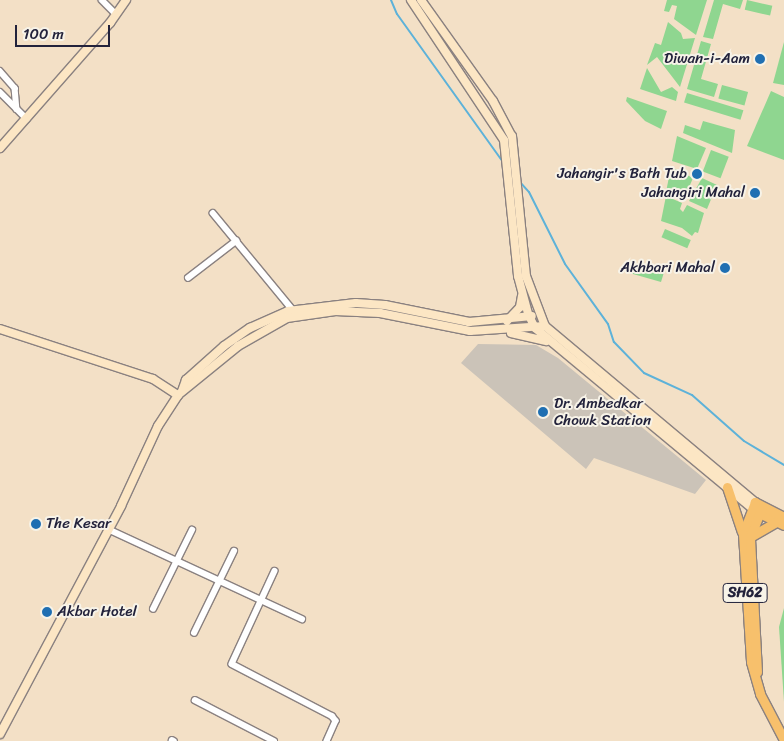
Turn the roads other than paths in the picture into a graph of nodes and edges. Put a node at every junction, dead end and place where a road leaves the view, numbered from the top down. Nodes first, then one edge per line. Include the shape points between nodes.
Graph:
1 (102, 0) edge
2 (126, 0) edge
3 (411, 0) edge
4 (421, 0) edge
5 (116, 14) junction
6 (0, 72) edge
7 (0, 92) edge
8 (493, 101) junction
9 (484, 106) junction
10 (17, 109) junction
11 (27, 119) junction
12 (0, 148) edge
13 (511, 155) junction
14 (213, 213) dead end
15 (516, 222) junction
16 (236, 241) junction
17 (188, 278) dead end
18 (522, 293) junction
19 (293, 310) junction
20 (539, 315) junction
21 (529, 317) junction
22 (507, 321) junction
23 (545, 326) junction
24 (535, 328) junction
25 (0, 329) edge
26 (499, 331) junction
27 (548, 342) junction
28 (180, 393) junction
29 (727, 487) junction
30 (757, 507) junction
31 (781, 521) edge
32 (108, 529) junction
33 (192, 530) dead end
34 (747, 536) junction
35 (234, 551) dead end
36 (177, 560) junction
37 (275, 571) dead end
38 (220, 580) junction
39 (261, 600) junction
40 (153, 609) dead end
41 (302, 619) dead end
42 (194, 633) dead end
43 (195, 700) dead end
44 (0, 734) edge
45 (784, 740) edge
46 (274, 741) edge
47 (327, 741) edge

1 - 5 street
2 - 5 main road
3 - 9 main road
4 - 8 main road
5 - 11 main road
6 - 10 street via 15,88
7 - 10 street
8 - 9 main road
8 - 13 main road via 512,136
9 - 13 main road
10 - 11 street
11 - 12 main road
13 - 15 main road
14 - 16 street
15 - 18 main road
15 - 20 main road via 526,276
16 - 17 street
16 - 19 street
18 - 21 main road
18 - 22 main road via 520,307
19 - 22 main road via 373,303 469,322
19 - 28 main road via 275,315 224,346 186,380
20 - 21 main road
20 - 23 main road
21 - 22 main road
21 - 24 main road
23 - 24 main road
23 - 30 main road
24 - 26 main road
24 - 27 main road
25 - 28 main road via 152,379
26 - 27 main road
26 - 28 main road via 463,330 366,311 307,313 260,331
27 - 29 main road
28 - 32 main road via 151,438
29 - 30 main road
29 - 34 main road
30 - 31 main road
30 - 34 main road, SH62
31 - 34 main road
32 - 36 street
32 - 44 main road
33 - 36 street
34 - 45 main road, SH62 via 757,685
35 - 38 street
36 - 38 street
36 - 40 street
37 - 39 street
38 - 39 street
38 - 42 street
39 - 41 street
39 - 47 street via 232,664 332,716 336,721
43 - 46 street

